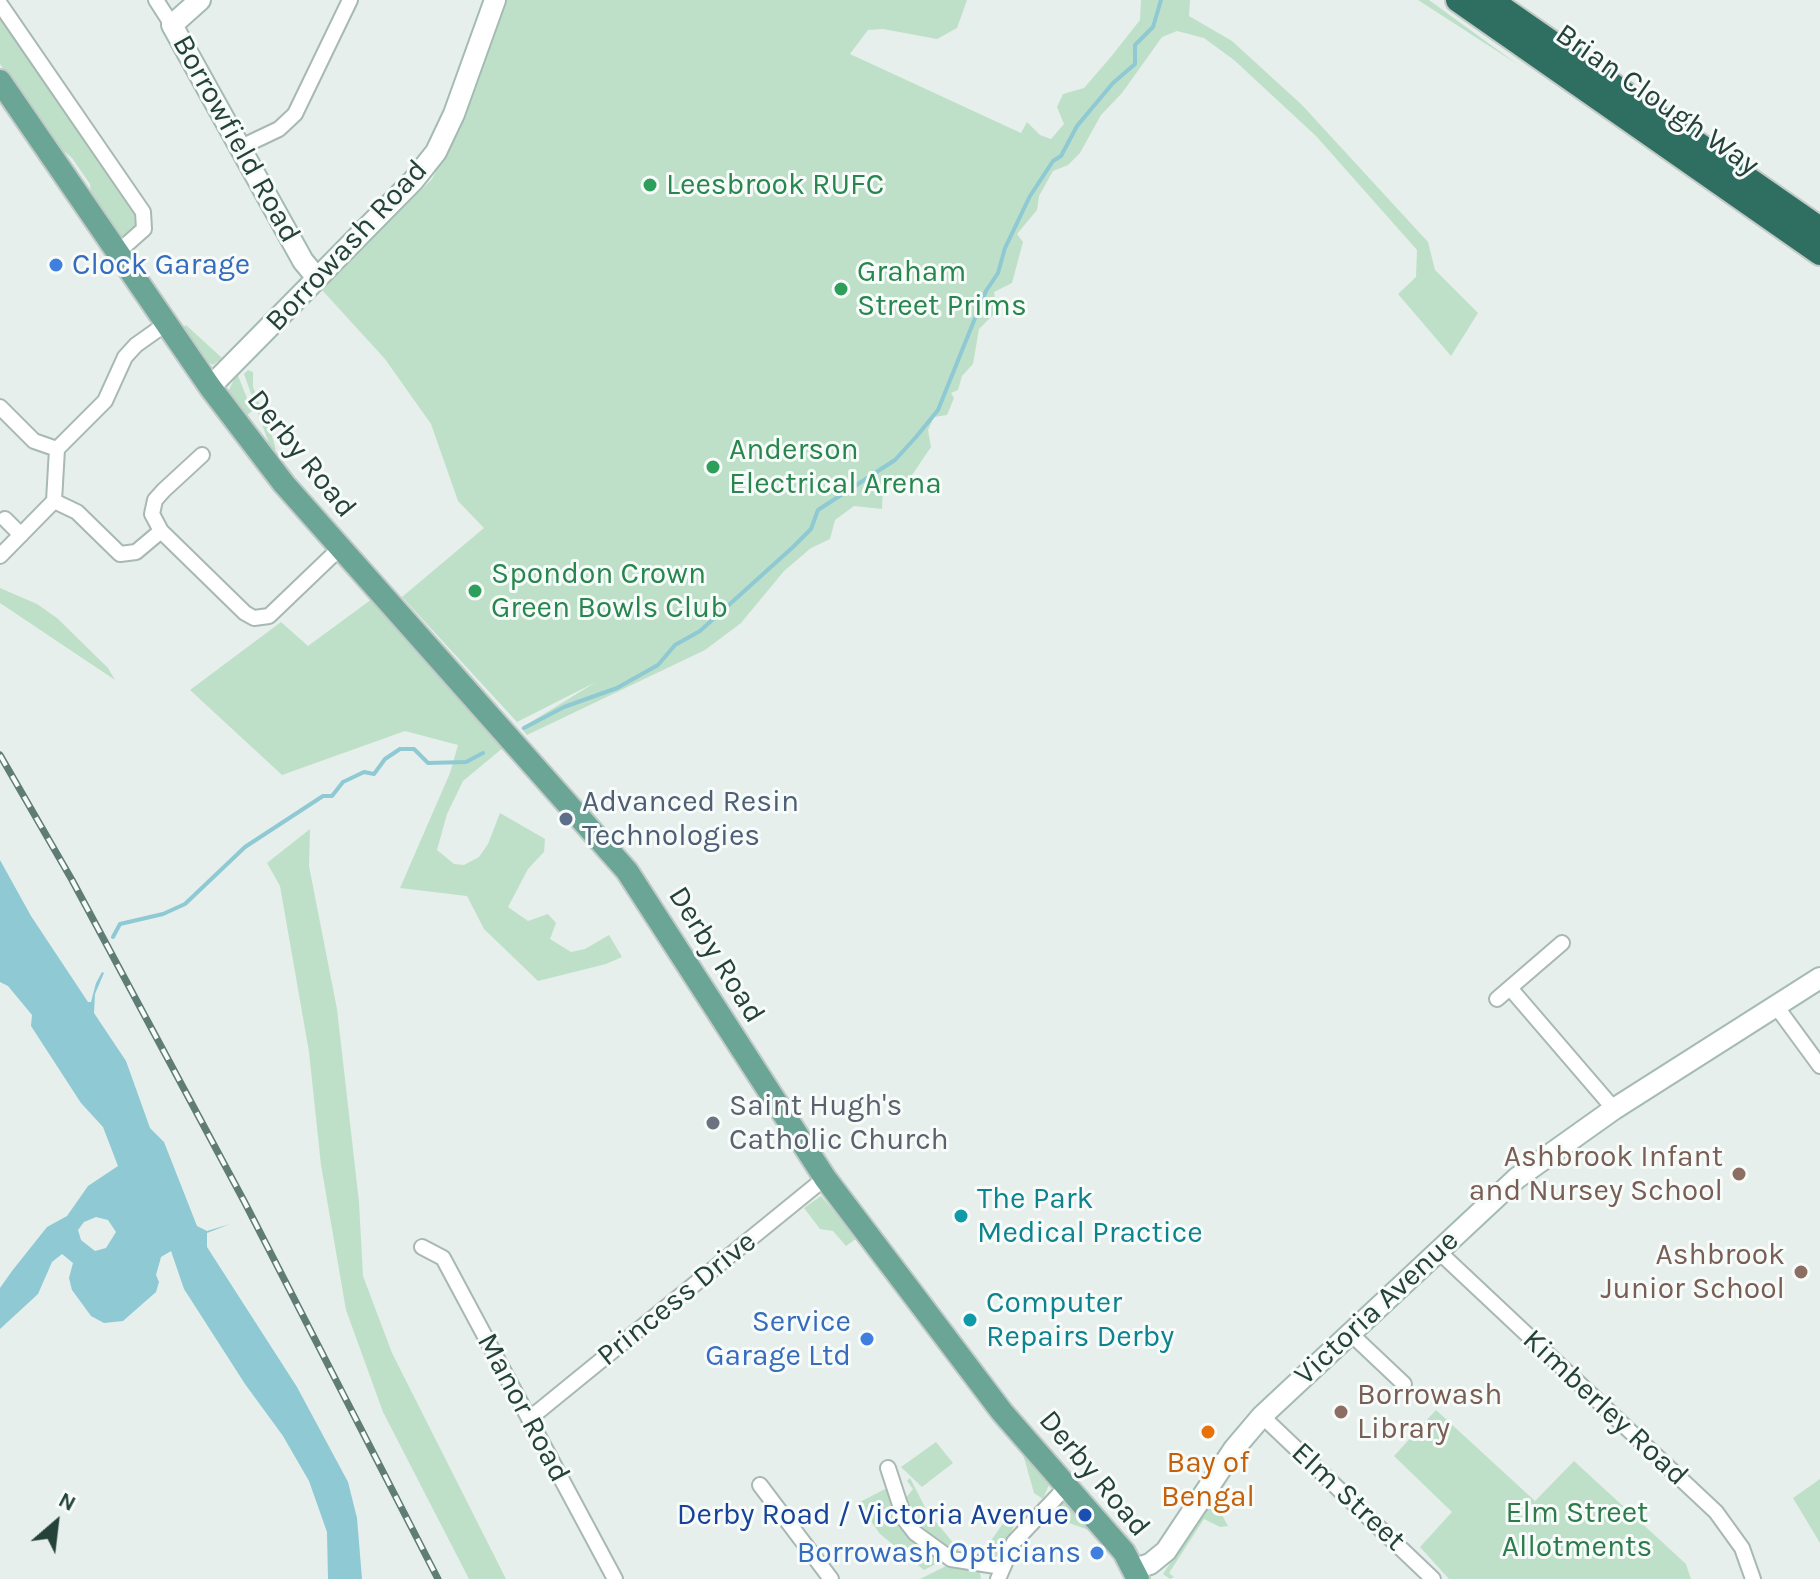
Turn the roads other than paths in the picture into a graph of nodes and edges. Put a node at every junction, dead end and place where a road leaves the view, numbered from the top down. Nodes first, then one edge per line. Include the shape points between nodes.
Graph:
1 (156, 0) edge
2 (200, 0) edge
3 (350, 0) edge
4 (495, 0) edge
5 (1458, 0) edge
6 (1490, 0) edge
7 (0, 4) edge
8 (172, 25) junction
9 (4, 96) edge
10 (239, 148) junction
11 (1820, 229) edge
12 (118, 252) junction
13 (1820, 253) edge
14 (317, 278) junction
15 (167, 323) junction
16 (210, 387) junction
17 (0, 407) edge
18 (57, 449) junction
19 (202, 455) dead end
20 (54, 501) junction
21 (5, 519) dead end
22 (161, 531) junction
23 (21, 535) junction
24 (340, 548) junction
25 (0, 556) edge
26 (1562, 943) dead end
27 (1820, 978) edge
28 (1510, 988) junction
29 (1497, 999) dead end
30 (1776, 1006) junction
31 (1820, 1066) edge
32 (1614, 1109) junction
33 (825, 1178) junction
34 (422, 1247) dead end
35 (1437, 1250) junction
36 (1350, 1333) junction
37 (1404, 1384) dead end
38 (1262, 1416) junction
39 (529, 1419) junction
40 (888, 1468) dead end
41 (760, 1485) dead end
42 (1067, 1486) junction
43 (1000, 1573) edge
44 (1136, 1574) edge
45 (1431, 1578) edge
46 (615, 1579) edge
47 (831, 1579) edge
48 (1753, 1579) edge

1 - 8 street, Borrowfield Road
2 - 8 street
3 - 10 street via 295,114 279,129
4 - 14 street, Borrowash Road via 436,152
5 - 13 highway, Brian Clough Way
6 - 11 highway, Brian Clough Way
7 - 12 street via 143,212 144,229
8 - 10 street, Borrowfield Road
9 - 12 main road, Derby Road
10 - 14 street, Borrowfield Road
12 - 15 main road, Derby Road
14 - 16 street, Borrowash Road
15 - 16 main road, Derby Road
15 - 18 street via 125,357 105,401
16 - 24 main road, Derby Road
17 - 18 street via 34,441
18 - 20 street
19 - 22 street via 155,500 152,514
20 - 22 street via 77,512 120,554 136,552
20 - 23 street
21 - 23 street
22 - 24 street via 254,618 279,609
23 - 25 street
24 - 33 main road, Derby Road via 627,871
26 - 28 street
27 - 30 street, Victoria Avenue
28 - 29 street
28 - 32 street
30 - 31 street
30 - 32 street, Victoria Avenue
32 - 35 street, Victoria Avenue via 1541,1159
33 - 39 street, Princess Drive
33 - 42 main road, Derby Road via 1002,1412
34 - 39 street, Manor Road via 443,1258
35 - 36 street, Victoria Avenue
35 - 48 street, Kimberley Road via 1716,1512 1742,1548
36 - 37 street
36 - 38 street, Victoria Avenue
38 - 44 street, Victoria Avenue via 1166,1551
38 - 45 street, Elm Street
39 - 46 street, Manor Road
40 - 43 street via 915,1533 951,1559
41 - 47 street via 777,1494
42 - 43 street via 1024,1529
42 - 44 main road, Derby Road via 1118,1544

